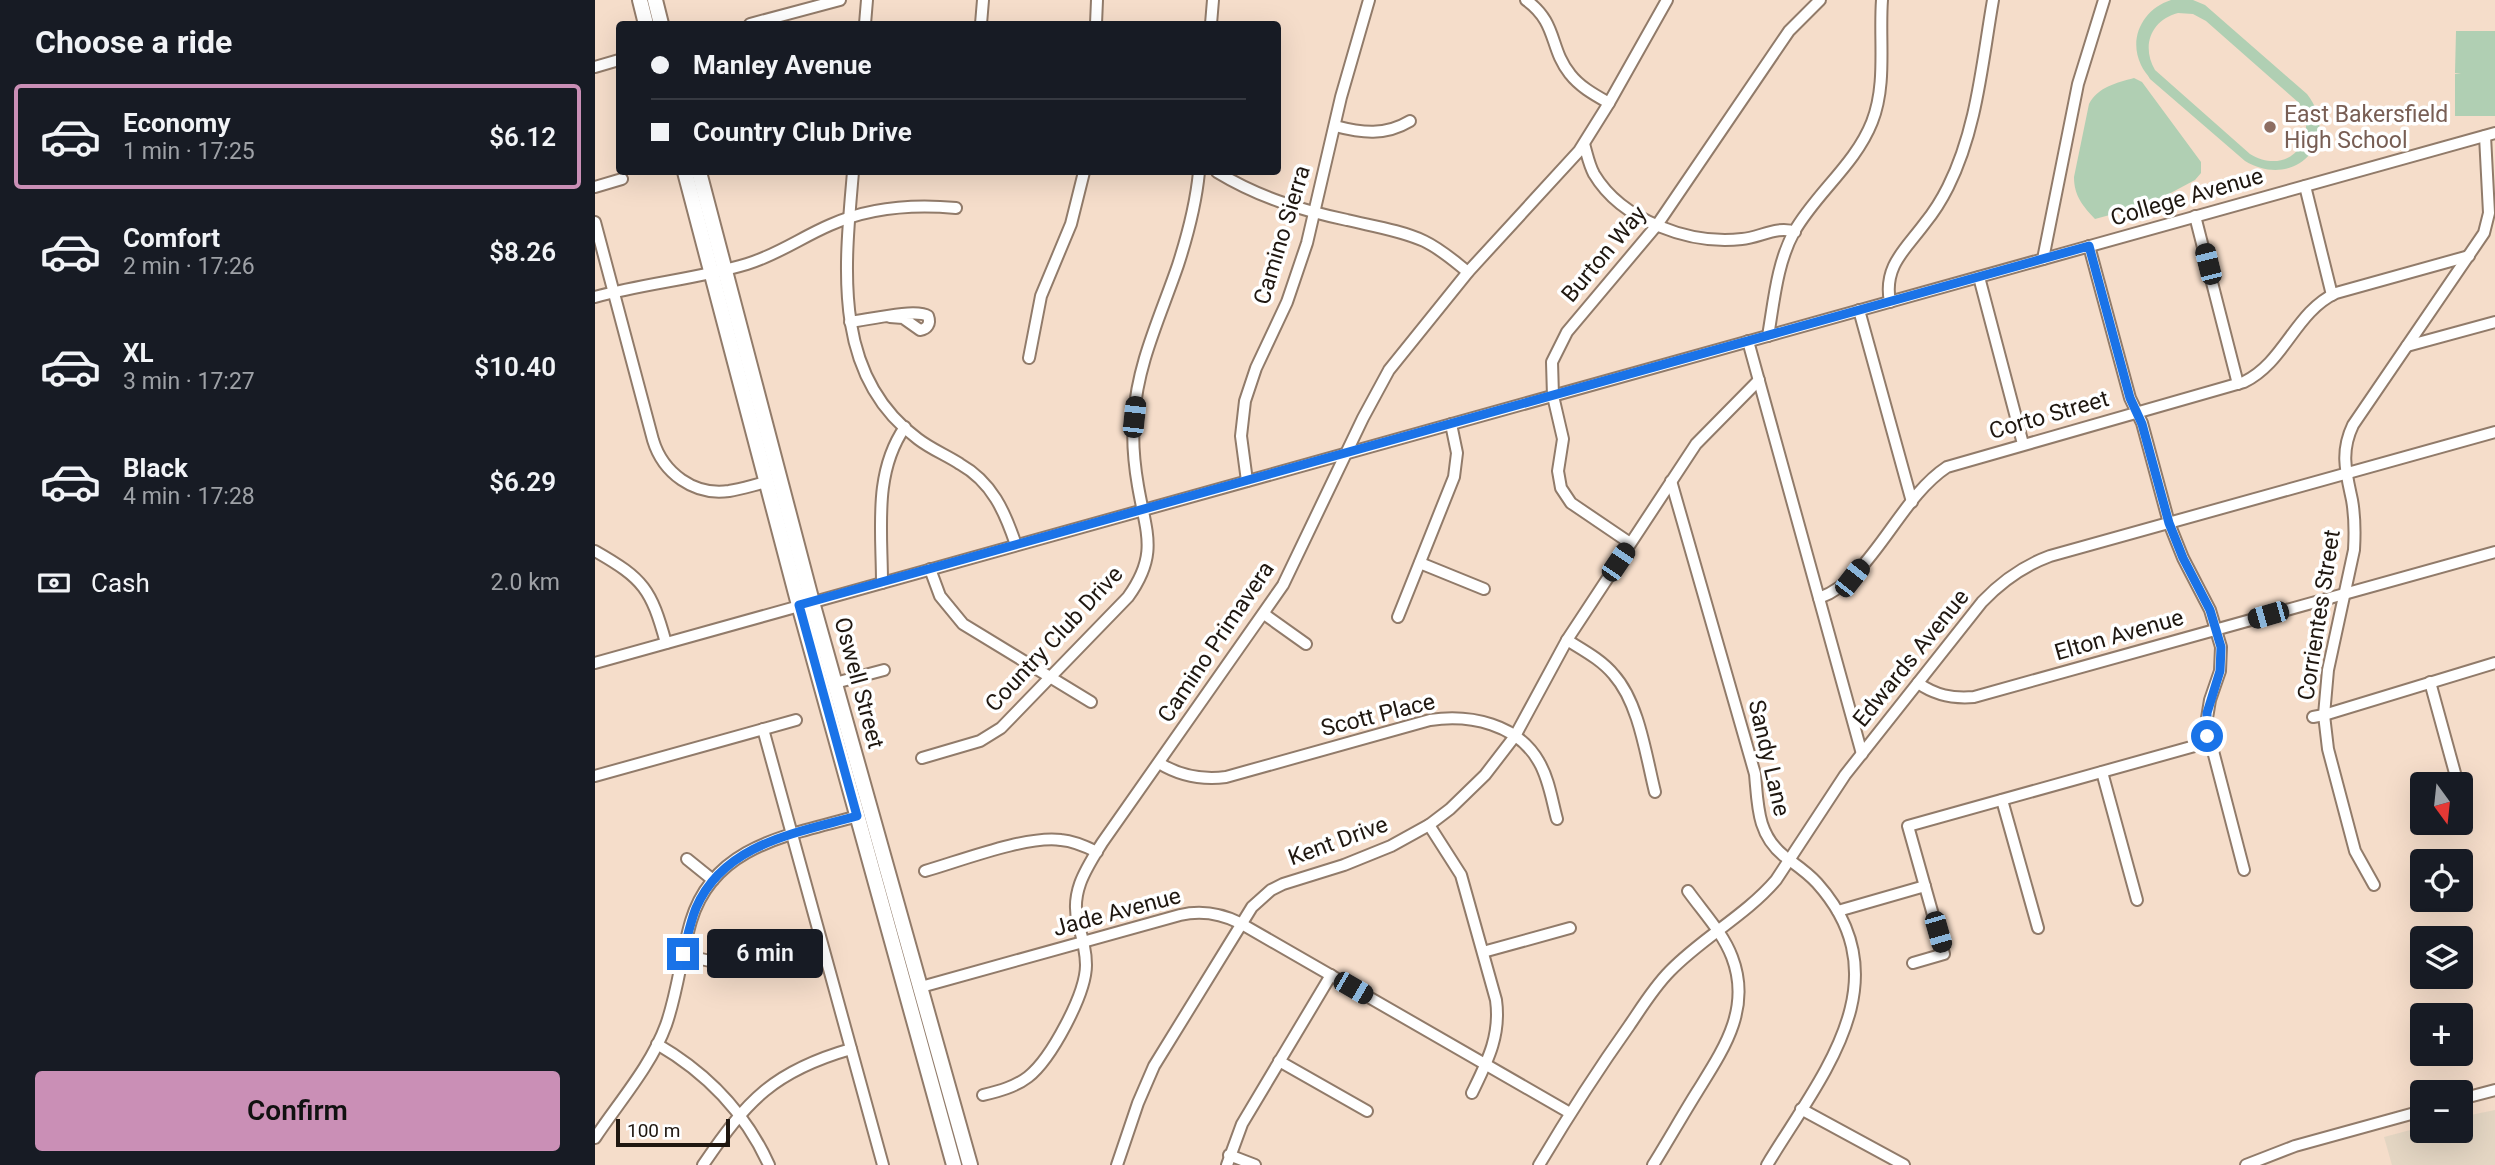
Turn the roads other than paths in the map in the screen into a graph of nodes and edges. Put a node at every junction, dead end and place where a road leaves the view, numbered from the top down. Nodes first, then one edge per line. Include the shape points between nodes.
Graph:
1 (640, 0) edge
2 (649, 0) edge
3 (655, 0) edge
4 (840, 0) edge
5 (867, 0) edge
6 (983, 0) edge
7 (1097, 0) edge
8 (1213, 0) edge
9 (1369, 0) edge
10 (1526, 0) edge
11 (1667, 0) edge
12 (1820, 0) edge
13 (1882, 0) edge
14 (1993, 0) edge
15 (2104, 0) edge
16 (655, 21) edge
17 (655, 21) edge
18 (656, 21) edge
19 (761, 21) edge
20 (865, 21) edge
21 (981, 21) edge
22 (1096, 21) edge
23 (1211, 21) edge
24 (616, 61) edge
25 (595, 67) edge
26 (1609, 103) junction
27 (1410, 121) dead end
28 (1335, 126) junction
29 (2490, 135) edge
30 (1584, 144) junction
31 (686, 175) edge
32 (700, 175) edge
33 (853, 175) edge
34 (1083, 175) edge
35 (1198, 175) edge
36 (1223, 175) edge
37 (622, 179) dead end
38 (2305, 186) junction
39 (595, 187) edge
40 (956, 208) dead end
41 (1315, 213) junction
42 (2195, 216) junction
43 (849, 217) junction
44 (595, 222) edge
45 (1657, 225) junction
46 (1795, 232) junction
47 (2089, 246) junction
48 (2469, 256) junction
49 (2042, 259) junction
50 (718, 271) junction
51 (1468, 272) junction
52 (1979, 277) junction
53 (614, 292) junction
54 (2332, 295) junction
55 (595, 297) edge
56 (1890, 302) junction
57 (1859, 310) junction
58 (890, 317) dead end
59 (2495, 322) edge
60 (851, 323) junction
61 (1768, 336) junction
62 (1748, 341) junction
63 (2407, 346) junction
64 (1030, 358) dead end
65 (1759, 380) junction
66 (2238, 384) junction
67 (1553, 396) junction
68 (2137, 412) junction
69 (1451, 424) junction
70 (905, 428) junction
71 (2495, 432) edge
72 (2023, 444) junction
73 (1346, 453) junction
74 (2345, 474) junction
75 (1247, 481) junction
76 (1671, 481) junction
77 (767, 482) junction
78 (1912, 502) junction
79 (1143, 510) junction
80 (2169, 523) junction
81 (1630, 543) junction
82 (1016, 545) junction
83 (595, 551) edge
84 (2495, 552) edge
85 (1420, 563) junction
86 (930, 569) junction
87 (882, 583) junction
88 (1484, 589) dead end
89 (2344, 594) junction
90 (1819, 598) junction
91 (806, 604) junction
92 (1264, 614) junction
93 (1398, 617) dead end
94 (2217, 629) junction
95 (1567, 639) junction
96 (666, 643) junction
97 (1307, 644) dead end
98 (595, 663) edge
99 (2495, 663) edge
100 (884, 670) dead end
101 (1051, 676) junction
102 (2430, 682) junction
103 (835, 683) junction
104 (1918, 683) junction
105 (1091, 702) dead end
106 (2318, 716) junction
107 (796, 720) dead end
108 (762, 729) junction
109 (1515, 737) junction
110 (2209, 742) junction
111 (1862, 754) junction
112 (922, 758) dead end
113 (1159, 763) junction
114 (2102, 772) junction
115 (2455, 772) edge
116 (595, 776) edge
117 (1655, 792) dead end
118 (2002, 800) junction
119 (857, 816) junction
120 (1557, 819) dead end
121 (1429, 825) junction
122 (792, 835) junction
123 (1097, 852) junction
124 (687, 859) dead end
125 (1790, 859) junction
126 (2244, 870) dead end
127 (925, 871) dead end
128 (712, 880) junction
129 (2374, 885) dead end
130 (1925, 886) junction
131 (1688, 891) dead end
132 (894, 898) junction
133 (2137, 900) dead end
134 (1838, 911) junction
135 (885, 915) junction
136 (1240, 923) junction
137 (1570, 928) dead end
138 (2038, 928) dead end
139 (1718, 932) junction
140 (1083, 942) junction
141 (1483, 952) junction
142 (683, 954) junction
143 (719, 963) dead end
144 (1913, 963) dead end
145 (1331, 975) junction
146 (921, 987) junction
147 (657, 1044) junction
148 (851, 1049) junction
149 (1279, 1061) junction
150 (1486, 1063) junction
151 (2495, 1090) edge
152 (1472, 1093) dead end
153 (983, 1095) dead end
154 (2473, 1096) edge
155 (1801, 1109) junction
156 (1367, 1111) dead end
157 (1570, 1113) junction
158 (739, 1114) junction
159 (2410, 1114) edge
160 (595, 1138) edge
161 (1228, 1160) edge
162 (703, 1165) edge
163 (769, 1165) edge
164 (883, 1165) edge
165 (954, 1165) edge
166 (970, 1165) edge
167 (1117, 1165) edge
168 (1255, 1165) edge
169 (1539, 1165) edge
170 (1653, 1165) edge
171 (1767, 1165) edge
172 (1904, 1165) edge
173 (2246, 1165) edge

1 - 16 main road
2 - 17 main road
3 - 18 main road
4 - 19 street
5 - 20 street
6 - 21 street
7 - 22 street
8 - 23 street
9 - 28 street, Camino Sierra
10 - 26 street via 1548,23 1569,73
11 - 26 street, Camino Primavera
12 - 45 street, Burton Way via 1789,31
13 - 46 street via 1881,79 1872,122 1856,151
14 - 56 street via 1958,167 1938,204 1893,263
15 - 49 street via 2078,84
24 - 25 street
26 - 30 street, Camino Primavera
27 - 28 street via 1378,133
28 - 41 street, Camino Sierra
29 - 38 street, College Avenue
29 - 48 street, Corrientes Street via 2487,223
30 - 45 street via 1602,185 1629,209
30 - 51 street, Camino Primavera
31 - 50 main road, Oswell Street
32 - 50 main road, Oswell Street
33 - 43 street
34 - 64 street via 1071,224 1041,296
35 - 79 street, Country Club Drive via 1185,243 1147,351 1136,398 1134,453
36 - 41 street via 1270,199
37 - 39 street
38 - 42 street, College Avenue
38 - 54 street
40 - 43 street via 896,207
41 - 51 street via 1416,237
41 - 75 street, Camino Sierra via 1287,302 1245,401 1241,436
42 - 47 street, College Avenue
42 - 66 street
43 - 50 street via 763,258
43 - 60 street via 846,286
44 - 53 street
45 - 46 street via 1712,240 1745,239 1781,229
45 - 67 street, Burton Way via 1567,332 1552,362
46 - 61 street via 1780,272
47 - 49 street, College Avenue
47 - 68 street
48 - 54 street, Corto Street
48 - 63 street, Corrientes Street
49 - 52 street, College Avenue
50 - 53 street
50 - 77 main road, Oswell Street
50 - 91 main road, Oswell Street
51 - 73 street, Camino Primavera via 1389,370
52 - 56 street, College Avenue
52 - 72 street
53 - 55 street
53 - 77 street via 653,440 666,466 684,482 708,491
54 - 66 street, Corto Street via 2307,314 2265,370
56 - 57 street, College Avenue
57 - 61 street, College Avenue
57 - 78 street
58 - 60 street
59 - 63 street
60 - 70 street via 866,373 884,405
61 - 62 street, College Avenue
62 - 65 street
62 - 67 street, College Avenue
63 - 74 street, Corrientes Street via 2353,425 2345,446
65 - 76 street, Kent Drive via 1704,434
65 - 90 street
66 - 68 street, Corto Street
67 - 69 street, College Avenue
67 - 81 street, Burton Way via 1563,439 1558,480 1565,496
68 - 72 street, Corto Street
68 - 80 street
69 - 73 street, College Avenue
69 - 85 street via 1457,453 1454,477
70 - 82 street via 984,482 1002,508
70 - 87 street via 883,477
71 - 74 street, Edwards Avenue
72 - 78 street, Corto Street via 1947,467
73 - 75 street, College Avenue
73 - 92 street, Camino Primavera via 1283,585
74 - 80 street, Edwards Avenue
74 - 89 street, Corrientes Street via 2355,533
75 - 79 street, College Avenue
76 - 81 street, Kent Drive
76 - 125 street, Sandy Lane via 1755,774 1761,824
77 - 91 main road, Oswell Street
78 - 90 street, Corto Street via 1852,578
79 - 82 street, College Avenue
79 - 101 street, Country Club Drive via 1148,538 1141,576 1128,597
80 - 94 street
80 - 104 street, Edwards Avenue via 2050,556 2023,568 1982,602
81 - 95 street, Kent Drive
82 - 86 street, College Avenue
83 - 96 street via 624,567 644,586
84 - 89 street, Elton Avenue
85 - 88 street
85 - 93 street
86 - 87 street, College Avenue
86 - 101 street via 940,596 954,615
87 - 91 street, College Avenue
89 - 94 street, Elton Avenue
89 - 106 street, Corrientes Street
90 - 111 street
91 - 96 street, College Avenue
91 - 103 main road, Oswell Street
91 - 119 main road, Oswell Street
92 - 97 street
92 - 113 street, Camino Primavera
94 - 104 street, Elton Avenue via 1973,697 1949,697
94 - 110 street via 2222,659 2207,713
95 - 109 street, Kent Drive
95 - 117 street via 1603,664 1621,684 1632,706
96 - 98 street, College Avenue
99 - 102 street
100 - 103 street
101 - 105 street
101 - 112 street, Country Club Drive via 991,735
102 - 106 street
102 - 115 street
103 - 132 main road, Oswell Street
104 - 111 street, Edwards Avenue
106 - 129 street, Corrientes Street via 2355,851
107 - 108 street
108 - 116 street
108 - 122 street
109 - 113 street, Scott Place via 1487,723 1444,718 1226,777 1187,776
109 - 120 street, Scott Place via 1540,763
109 - 121 street, Kent Drive via 1485,775
110 - 114 street
110 - 126 street
111 - 125 street, Edwards Avenue
113 - 123 street, Camino Primavera
114 - 118 street
114 - 133 street
118 - 130 street via 1908,826
118 - 138 street
119 - 122 street
119 - 132 main road via 866,820
119 - 135 main road, Oswell Street
121 - 136 street, Kent Drive via 1371,855 1283,884 1261,897
121 - 141 street via 1461,875
122 - 128 street via 740,855
122 - 148 street
123 - 127 street via 1060,839 1035,840
123 - 140 street, Camino Primavera via 1076,897
124 - 128 street
125 - 134 street, Sandy Lane via 1813,878
125 - 139 street, Edwards Avenue via 1764,894
128 - 142 street via 696,907
130 - 134 street
130 - 144 street via 1944,954
131 - 139 street
132 - 146 main road, Oswell Street
134 - 155 street, Sandy Lane via 1853,958 1853,1005 1842,1039
135 - 146 main road via 900,938 912,982
135 - 165 main road, Oswell Street
136 - 140 street, Jade Avenue via 1216,914 1189,913
136 - 145 street, Jade Avenue
136 - 167 street, Kent Drive via 1154,1066
137 - 141 street
139 - 157 street, Edwards Avenue via 1658,985
139 - 170 street via 1736,971 1739,998 1734,1025
140 - 146 street, Jade Avenue
140 - 153 street, Camino Primavera via 1087,966 1082,992 1044,1059 1021,1082
141 - 150 street via 1498,1014 1496,1040
142 - 143 street
142 - 147 street via 670,1012
145 - 149 street
145 - 150 street, Jade Avenue
146 - 166 main road, Oswell Street
147 - 158 street via 701,1074
147 - 160 street
148 - 158 street via 787,1074
148 - 164 street
149 - 156 street
149 - 161 street via 1242,1124
150 - 152 street
150 - 157 street, Jade Avenue
151 - 154 street
155 - 171 street, Sandy Lane
155 - 172 street
157 - 169 street, Edwards Avenue
158 - 162 street
158 - 163 street
159 - 173 street via 2295,1146
161 - 168 street

